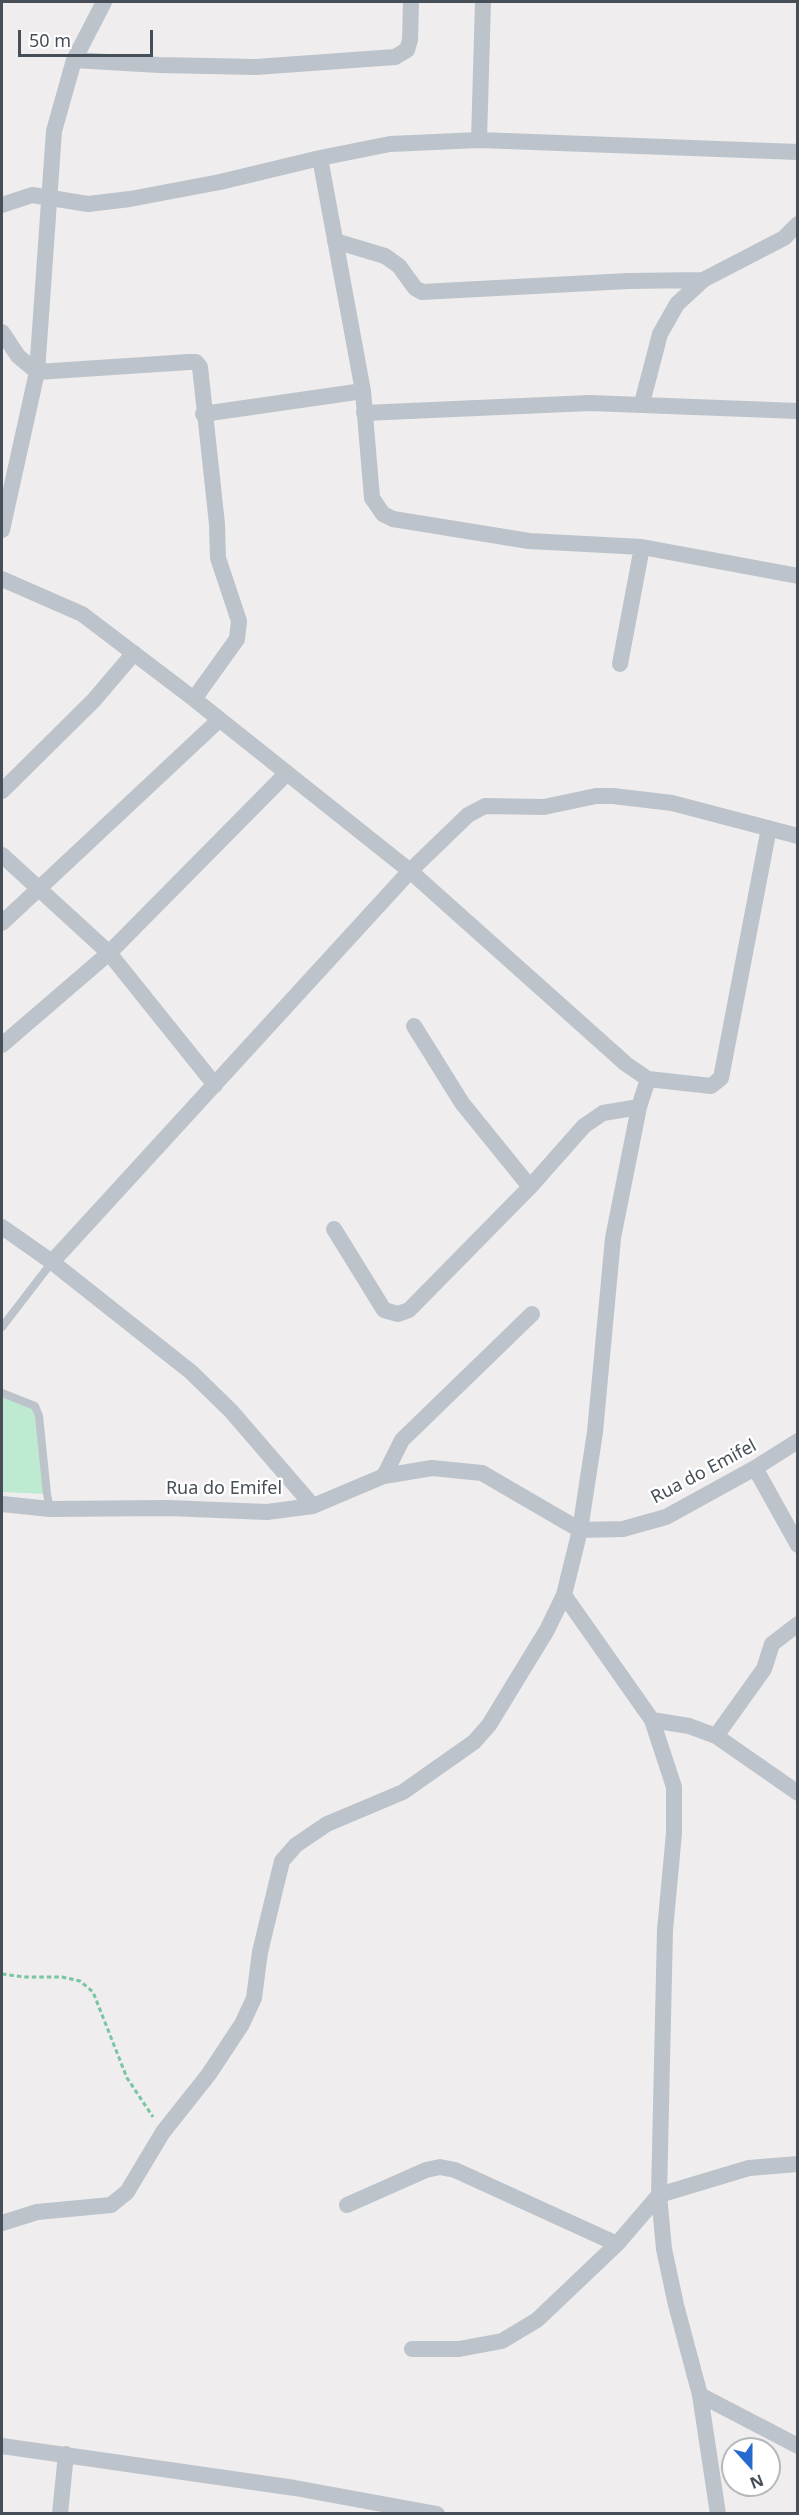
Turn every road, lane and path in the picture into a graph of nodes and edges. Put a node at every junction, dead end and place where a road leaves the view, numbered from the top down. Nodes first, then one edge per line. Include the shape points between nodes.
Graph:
1 (104, 2) edge
2 (411, 2) edge
3 (483, 2) edge
4 (74, 60) junction
5 (479, 140) junction
6 (798, 152) edge
7 (320, 158) junction
8 (48, 199) junction
9 (2, 205) edge
10 (798, 224) edge
11 (335, 241) junction
12 (703, 280) junction
13 (2, 332) edge
14 (37, 372) junction
15 (363, 391) junction
16 (642, 403) junction
17 (798, 411) edge
18 (364, 413) junction
19 (203, 414) junction
20 (2, 530) edge
21 (642, 547) junction
22 (798, 576) edge
23 (2, 579) edge
24 (134, 653) junction
25 (620, 664) dead end
26 (194, 699) junction
27 (218, 721) junction
28 (287, 773) junction
29 (2, 791) edge
30 (769, 828) junction
31 (798, 836) edge
32 (2, 855) edge
33 (410, 871) junction
34 (38, 888) junction
35 (2, 923) edge
36 (109, 953) junction
37 (414, 1026) dead end
38 (2, 1045) edge
39 (648, 1079) junction
40 (215, 1084) junction
41 (639, 1107) junction
42 (530, 1187) junction
43 (2, 1227) edge
44 (334, 1229) dead end
45 (52, 1262) junction
46 (532, 1314) dead end
47 (2, 1327) edge
48 (2, 1394) edge
49 (798, 1441) edge
50 (755, 1468) junction
51 (384, 1476) junction
52 (2, 1503) edge
53 (313, 1506) junction
54 (50, 1509) junction
55 (580, 1530) junction
56 (798, 1545) edge
57 (564, 1595) junction
58 (798, 1624) edge
59 (652, 1720) junction
60 (716, 1737) junction
61 (798, 1793) edge
62 (2, 1974) edge
63 (163, 2132) junction
64 (798, 2164) edge
65 (659, 2195) junction
66 (347, 2205) dead end
67 (2, 2223) edge
68 (617, 2244) junction
69 (412, 2349) dead end
70 (700, 2395) junction
71 (2, 2446) edge
72 (798, 2446) edge
73 (66, 2454) junction
74 (60, 2514) edge
75 (437, 2514) edge
76 (718, 2514) edge

1 - 4 street
2 - 4 street via 410,40 407,50 395,57 256,67
3 - 5 street
4 - 8 street via 54,131
5 - 6 street
5 - 7 street via 390,144
7 - 8 street via 130,198 87,204
7 - 11 street
8 - 9 street via 32,195
8 - 14 street
10 - 12 street via 784,238
11 - 12 street via 384,256 399,266 422,292
11 - 15 street
12 - 16 street via 677,304 660,334
13 - 14 street via 18,356
14 - 19 street via 196,362 200,367
14 - 20 street
15 - 18 street
15 - 19 street
16 - 17 street
16 - 18 street
18 - 21 street via 372,498 382,514 529,541
19 - 26 street via 218,558 239,621 237,639
21 - 22 street
21 - 25 street
23 - 24 street via 82,614
24 - 26 street
24 - 29 street
26 - 27 street
27 - 28 street
27 - 34 street
28 - 33 street
28 - 36 street
30 - 31 street
30 - 33 street via 672,803 613,796 544,807 485,806 468,815
30 - 39 street via 721,1078 711,1086
32 - 34 street
33 - 39 street via 626,1064
33 - 40 street
34 - 35 street
34 - 36 street
36 - 38 street
36 - 40 street
37 - 42 street via 462,1103
39 - 41 street
40 - 45 street
41 - 42 street via 603,1113 584,1126
41 - 55 street via 613,1238 596,1432
42 - 44 street via 419,1302 398,1314 384,1310
43 - 45 street
45 - 47 lane
45 - 53 street via 191,1372 231,1411
46 - 51 street via 402,1440
48 - 54 lane via 35,1406
49 - 50 street, Rua do Emifel
50 - 55 street, Rua do Emifel via 666,1517 623,1529
50 - 56 street
51 - 53 street, Rua do Emifel
51 - 55 street, Rua do Emifel via 432,1468 482,1473
52 - 54 street, Rua do Emifel
53 - 54 street, Rua do Emifel via 267,1512
55 - 57 street
57 - 59 street
57 - 63 street via 548,1630 489,1725 474,1742 403,1792 327,1824 296,1845 282,1861 260,1952 254,1998 242,2025 216,2064
58 - 60 street via 772,1644 764,1669
59 - 60 street via 689,1726
59 - 65 street via 674,1787 665,1930
60 - 61 street
62 - 63 path via 62,1977 80,1981 93,1992 127,2078
63 - 67 street via 127,2192 111,2205 37,2212
64 - 65 street via 749,2168
65 - 68 street
65 - 70 street via 664,2249
66 - 68 street via 440,2167 455,2170
68 - 69 street via 537,2320 502,2341 459,2349
70 - 72 street
70 - 76 street
71 - 73 street
73 - 74 street
73 - 75 street

